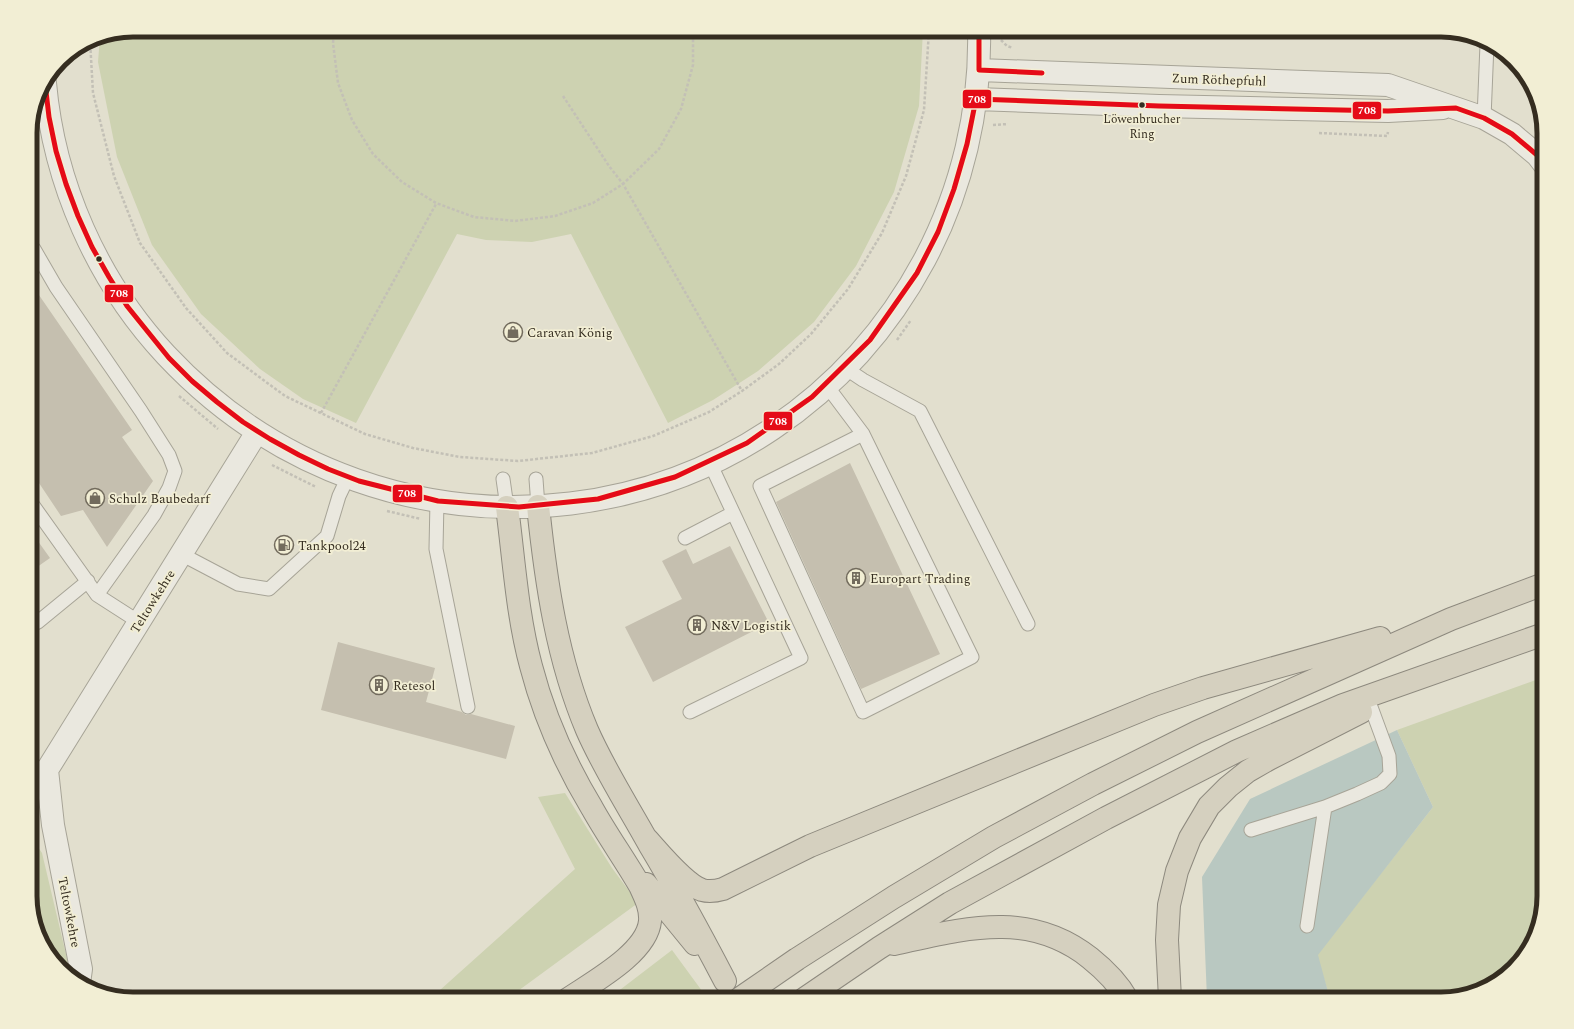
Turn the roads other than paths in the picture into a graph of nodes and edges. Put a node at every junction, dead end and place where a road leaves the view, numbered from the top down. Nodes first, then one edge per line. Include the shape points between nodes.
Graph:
1 (981, 37) edge
2 (1487, 49) edge
3 (989, 70) junction
4 (46, 92) edge
5 (986, 99) junction
6 (1456, 108) junction
7 (1484, 118) junction
8 (1537, 155) edge
9 (37, 254) edge
10 (845, 368) junction
11 (827, 386) junction
12 (864, 434) junction
13 (252, 441) junction
14 (710, 463) junction
15 (503, 479) dead end
16 (536, 479) dead end
17 (343, 487) junction
18 (538, 506) junction
19 (507, 507) junction
20 (37, 511) edge
21 (437, 512) junction
22 (733, 513) junction
23 (685, 538) dead end
24 (182, 554) junction
25 (88, 581) junction
26 (1537, 587) edge
27 (97, 595) junction
28 (1451, 619) junction
29 (37, 622) edge
30 (139, 622) junction
31 (1028, 624) dead end
32 (1537, 637) edge
33 (1442, 671) junction
34 (1371, 707) junction
35 (468, 708) dead end
36 (690, 712) dead end
37 (39, 774) edge
38 (1325, 807) junction
39 (1251, 830) dead end
40 (645, 836) junction
41 (621, 853) junction
42 (1307, 926) dead end
43 (701, 945) junction
44 (879, 948) junction
45 (80, 977) edge
46 (578, 992) edge
47 (733, 992) edge
48 (748, 992) edge
49 (814, 992) edge
50 (1122, 992) edge
51 (1170, 992) edge

1 - 3 street
2 - 7 lane
3 - 5 street
3 - 6 street, Zum Röthepfuhl via 1388,85
4 - 13 street via 49,119 62,172 83,230 111,283 142,327 184,373 223,408
5 - 6 street, Zum Röthepfuhl via 1380,111
5 - 10 street via 971,127 957,182 931,248 900,301
6 - 7 street, Zum Röthepfuhl
7 - 8 street, Zum Röthepfuhl via 1512,134
9 - 27 lane via 56,287 141,411 169,455 175,471 154,515
10 - 11 street
10 - 31 lane via 920,410
11 - 12 lane
11 - 14 street via 772,428
12 - 12 lane via 972,657 863,712 760,486
13 - 17 street via 302,458
13 - 24 street, Teltowkehre
14 - 18 street via 661,483 619,495
14 - 22 lane
15 - 19 lane
16 - 18 lane
17 - 21 street via 395,492
17 - 24 lane via 327,536 269,589 238,584
18 - 19 street
18 - 40 highway via 552,615 571,688 598,752
19 - 21 street via 483,506
19 - 41 highway via 522,628 543,706 580,788
20 - 25 lane
21 - 35 lane via 436,549
22 - 23 lane
22 - 36 lane via 801,658
24 - 30 street, Teltowkehre
25 - 27 lane
25 - 29 lane
26 - 28 highway
27 - 30 lane
28 - 40 highway via 1230,680 1154,705 810,846 712,892 701,890 683,877
28 - 48 highway via 1197,732 1093,784 994,837 894,897 796,958
30 - 37 street, Teltowkehre
32 - 33 highway
33 - 34 highway
33 - 44 highway via 1338,708 1237,751 1106,818 950,903
34 - 38 lane via 1389,756 1390,774 1381,784
34 - 51 highway via 1248,771 1209,806 1190,838 1177,871 1169,905 1167,940
37 - 45 street, Teltowkehre via 53,825 81,969
38 - 39 lane
38 - 42 lane
40 - 43 highway via 684,903
41 - 43 highway
41 - 46 highway via 650,910 647,933 627,957
43 - 47 highway
44 - 49 highway
44 - 50 highway via 974,928 1007,926 1028,929 1056,937 1082,952 1105,970

